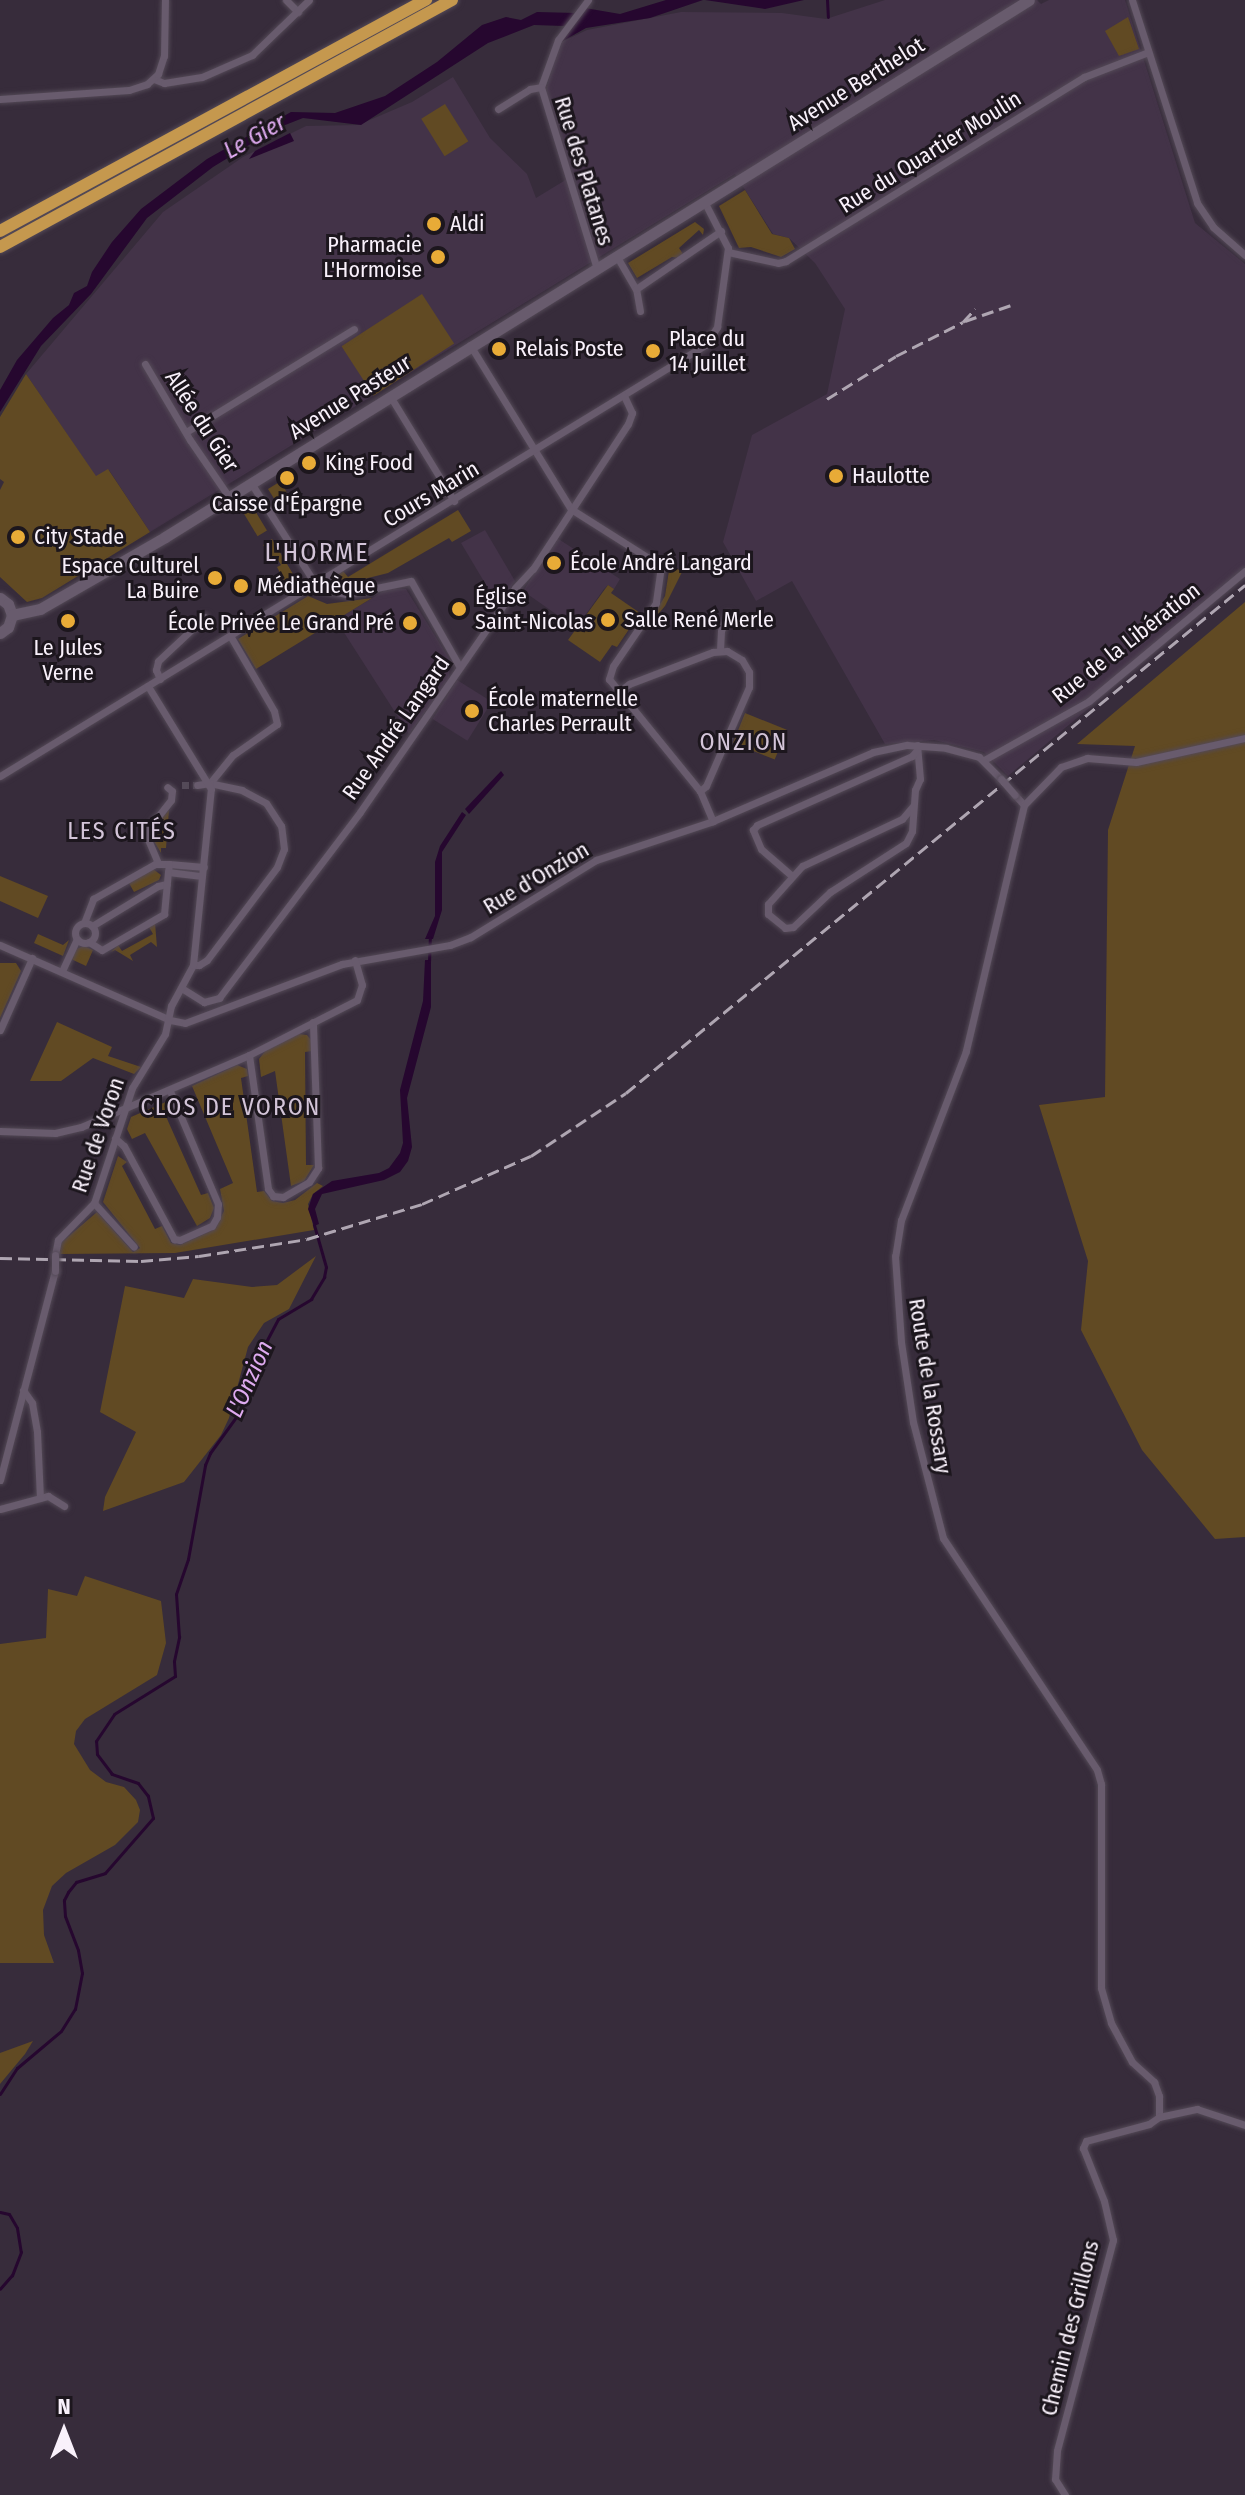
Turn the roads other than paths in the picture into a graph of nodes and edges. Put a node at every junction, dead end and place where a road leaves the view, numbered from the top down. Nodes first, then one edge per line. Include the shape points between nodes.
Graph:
1 (165, 0) edge
2 (286, 0) edge
3 (309, 0) edge
4 (426, 0) edge
5 (452, 0) edge
6 (588, 0) edge
7 (1029, 0) edge
8 (1132, 0) edge
9 (298, 12) junction
10 (1148, 52) junction
11 (154, 79) junction
12 (541, 87) junction
13 (0, 99) edge
14 (498, 109) dead end
15 (704, 201) junction
16 (0, 231) edge
17 (721, 231) junction
18 (0, 247) edge
19 (728, 252) junction
20 (616, 255) junction
21 (1245, 255) edge
22 (596, 266) junction
23 (636, 289) junction
24 (640, 311) dead end
25 (354, 329) dead end
26 (470, 345) junction
27 (145, 364) dead end
28 (390, 396) junction
29 (624, 396) junction
30 (186, 432) junction
31 (536, 450) junction
32 (251, 483) junction
33 (229, 497) junction
34 (454, 501) junction
35 (571, 509) junction
36 (1245, 571) edge
37 (315, 585) junction
38 (0, 598) edge
39 (728, 614) dead end
40 (12, 615) junction
41 (205, 617) dead end
42 (0, 633) edge
43 (231, 637) junction
44 (720, 650) junction
45 (459, 666) junction
46 (160, 679) junction
47 (148, 686) junction
48 (618, 692) junction
49 (1245, 738) edge
50 (917, 747) junction
51 (984, 760) junction
52 (0, 776) edge
53 (210, 783) junction
54 (182, 785) dead end
55 (197, 785) tunnel mouth
56 (700, 791) junction
57 (1024, 805) junction
58 (913, 806) junction
59 (713, 821) junction
60 (158, 863) junction
61 (168, 868) junction
62 (203, 871) junction
63 (792, 876) junction
64 (123, 881) junction
65 (167, 884) junction
66 (134, 899) junction
67 (88, 924) junction
68 (77, 939) junction
69 (89, 942) junction
70 (0, 945) edge
71 (32, 958) junction
72 (355, 960) junction
73 (193, 965) junction
74 (62, 971) junction
75 (183, 989) junction
76 (170, 1020) junction
77 (313, 1022) junction
78 (0, 1030) edge
79 (249, 1055) junction
80 (170, 1091) junction
81 (125, 1109) junction
82 (0, 1131) edge
83 (115, 1138) junction
84 (94, 1203) junction
85 (134, 1247) dead end
86 (23, 1390) junction
87 (0, 1480) edge
88 (40, 1498) junction
89 (64, 1506) dead end
90 (0, 1509) edge
91 (1159, 2117) junction
92 (1245, 2125) edge
93 (1065, 2495) edge

1 - 11 street via 164,56
2 - 9 street
3 - 9 street
4 - 16 highway
5 - 18 highway
6 - 12 street, Rue des Platanes via 558,40
7 - 15 main road, Avenue Berthelot
8 - 10 street
9 - 11 street via 263,48 228,67 189,80
10 - 19 street, Rue du Quartier Moulin via 1084,77 786,261
10 - 21 street via 1197,203 1213,227
11 - 13 street via 129,90
12 - 14 street
12 - 22 street, Rue des Platanes
15 - 17 street, Cours Marin
15 - 20 main road, Avenue Pasteur
17 - 19 street, Cours Marin
17 - 23 street
19 - 29 street, Cours Marin via 711,340
20 - 22 main road, Avenue Pasteur
20 - 23 street
22 - 26 main road, Avenue Pasteur
23 - 24 street
25 - 30 street
26 - 28 main road, Avenue Pasteur
26 - 31 street
27 - 30 street, Allée du Gier
28 - 32 main road, Avenue Pasteur
28 - 34 street
29 - 31 street, Cours Marin
29 - 35 street, Rue André Langard via 631,416
30 - 33 street, Allée du Gier
31 - 34 street, Cours Marin
31 - 35 street
32 - 33 main road, Avenue Pasteur
32 - 37 street
33 - 40 main road, Avenue Pasteur via 60,598
34 - 37 street, Cours Marin
35 - 45 street, Rue André Langard
35 - 48 street via 662,569 656,603 610,671
36 - 51 street, Rue de la Libération via 1089,701
37 - 43 street, Cours Marin
37 - 45 street via 347,594 411,581
38 - 40 main road
39 - 44 street
40 - 42 main road
41 - 46 street via 158,661
43 - 46 street, Cours Marin
43 - 53 street via 277,720 275,728 233,755
44 - 48 street
44 - 56 street via 742,660 749,687
45 - 75 street, Rue André Langard via 360,812 219,998 204,1002
46 - 47 street, Cours Marin
47 - 52 street, Cours Marin
47 - 53 street
48 - 56 street
49 - 57 street via 1136,762 1087,758 1061,767
50 - 51 street, Rue d'Onzion
50 - 58 street via 920,779
50 - 59 street, Rue d'Onzion via 892,747 855,758
50 - 63 street via 912,756 755,827 761,849
51 - 57 street, bridge
53 - 55 street
53 - 62 street
53 - 73 street via 242,790 266,803 281,826 284,849 277,867 207,960
54 - 60 street via 169,788 171,800 145,833
56 - 59 street
57 - 91 street, Route de la Rossary via 966,1051 901,1220 895,1256 901,1342 913,1422 943,1538 1097,1770 1101,1988 1111,2023 1132,2062 1154,2082
58 - 63 street via 902,819 809,862
58 - 63 street via 906,843 830,892 789,929 768,914 767,907
59 - 72 street, Rue d'Onzion via 596,860 477,935 435,948
60 - 61 street
60 - 64 street
61 - 62 street
61 - 65 street
62 - 73 street
64 - 66 street
64 - 67 street via 93,899
65 - 66 street
65 - 69 street via 164,914 102,950
66 - 67 street
67 - 68 street via 76,930
67 - 69 street via 95,935
68 - 69 street
68 - 74 street
70 - 71 street
71 - 74 street
71 - 78 street
72 - 76 street, Rue d'Onzion via 193,1022
72 - 77 street via 362,985 357,1000
73 - 75 street, Rue de Voron
74 - 76 street
75 - 76 street, Rue de Voron via 171,1006
76 - 81 street, Rue de Voron via 138,1074
77 - 79 street
77 - 79 street via 318,1168 309,1182 283,1197 268,1189
79 - 80 street
80 - 81 street
80 - 83 street via 218,1204 212,1226 174,1239
81 - 82 street via 55,1133
81 - 83 street, Rue de Voron
83 - 84 street, Rue de Voron
84 - 85 street
84 - 86 street, Rue de Voron, bridge via 58,1240 55,1271
86 - 87 street
86 - 88 street via 32,1403 37,1432
88 - 89 street via 51,1496
88 - 90 street
91 - 92 street via 1197,2109
91 - 93 street, Chemin des Grillons via 1086,2141 1083,2148 1113,2240 1057,2451 1055,2479

